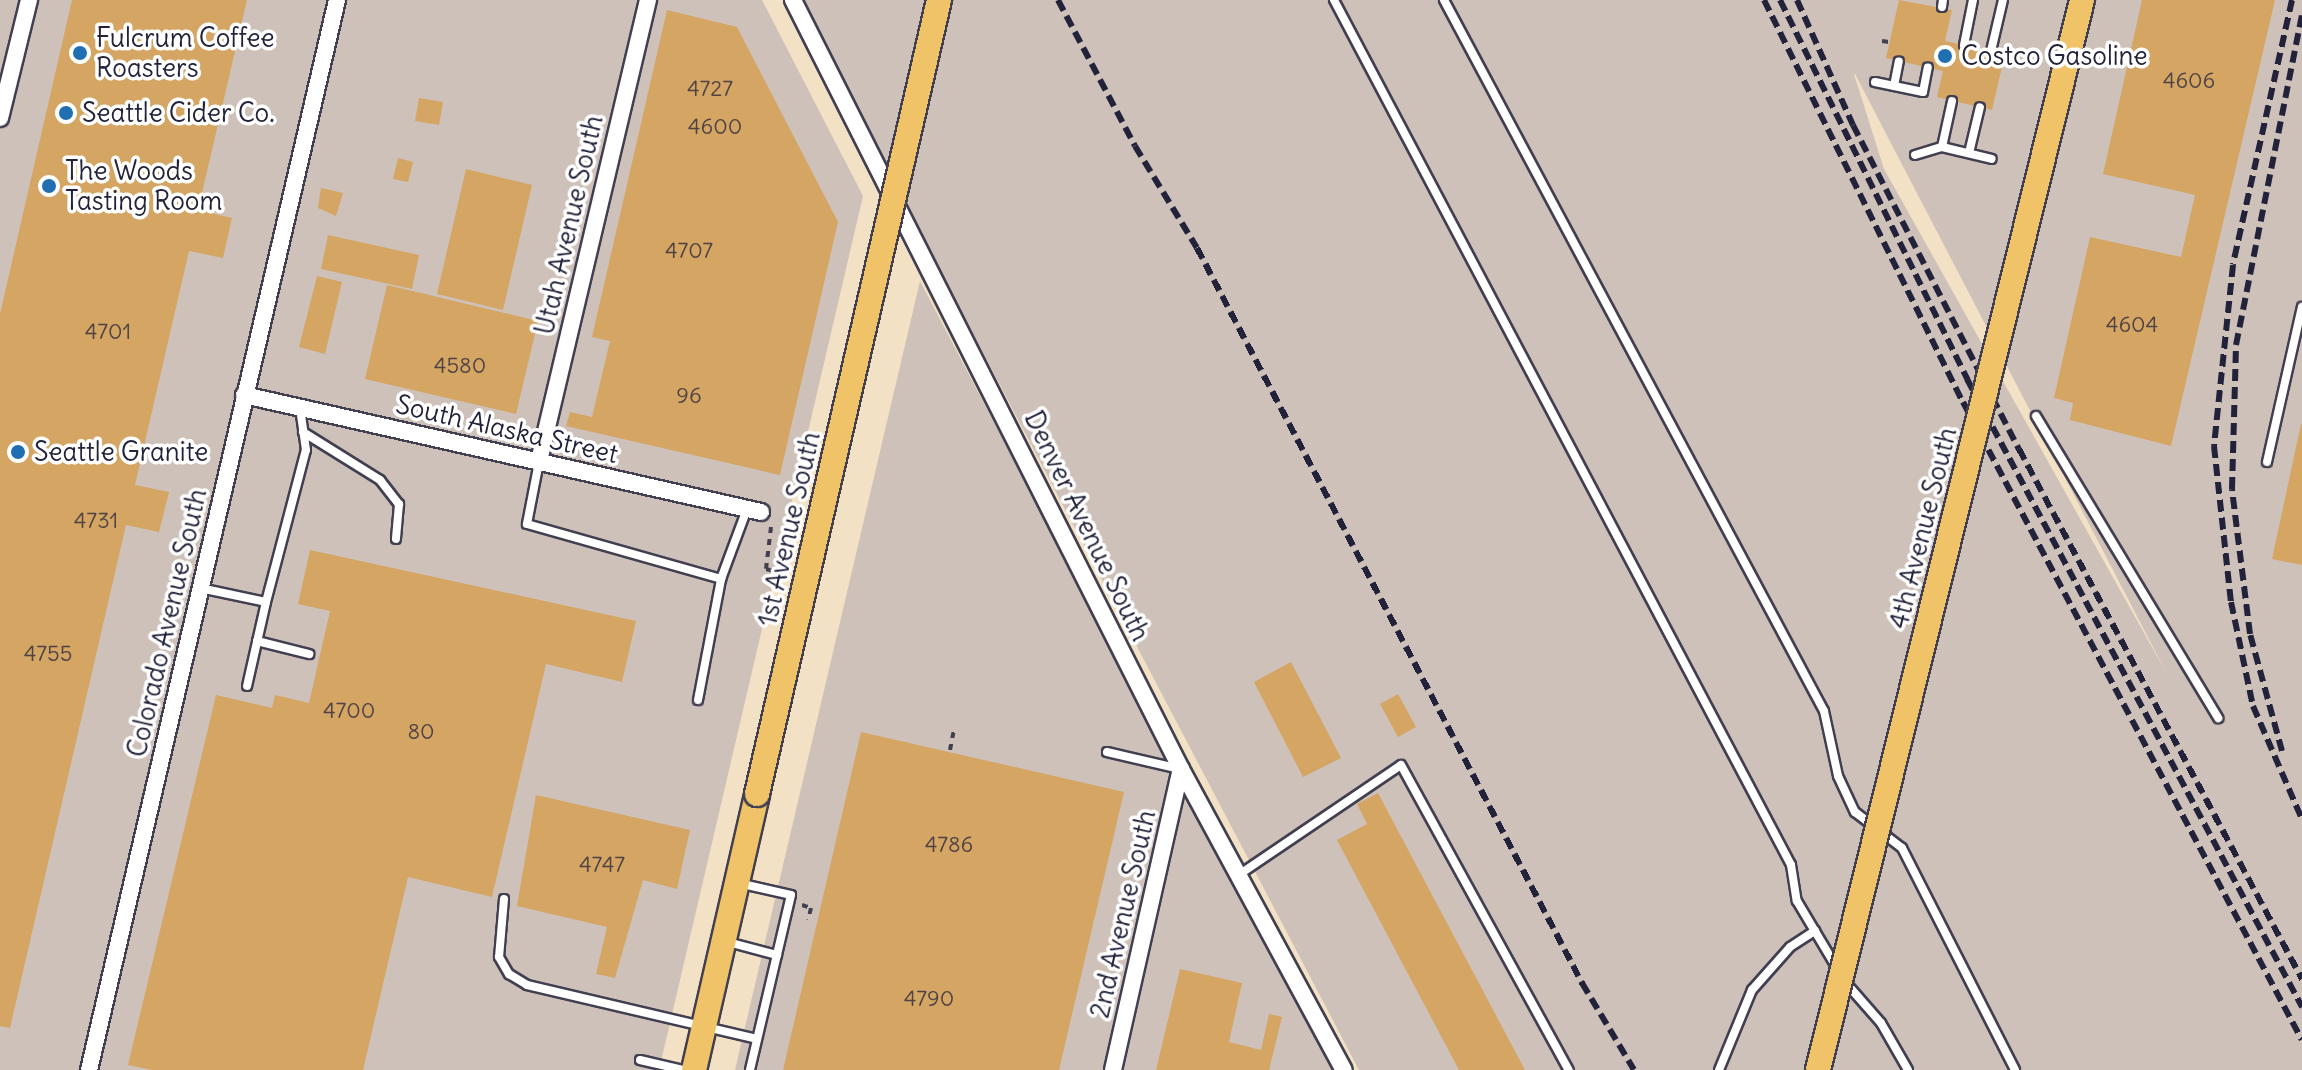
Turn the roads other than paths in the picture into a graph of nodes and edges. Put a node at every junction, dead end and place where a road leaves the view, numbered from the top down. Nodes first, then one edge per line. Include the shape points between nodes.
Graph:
1 (29, 0) edge
2 (337, 0) edge
3 (648, 0) edge
4 (793, 0) edge
5 (939, 0) edge
6 (1334, 0) edge
7 (1444, 0) edge
8 (1973, 0) edge
9 (2003, 0) edge
10 (2082, 0) edge
11 (1964, 45) dead end
12 (1991, 51) dead end
13 (1899, 61) dead end
14 (1928, 67) dead end
15 (1875, 82) dead end
16 (1894, 86) junction
17 (1952, 101) dead end
18 (1980, 107) dead end
19 (0, 118) edge
20 (1942, 147) junction
21 (1969, 153) junction
22 (1915, 155) dead end
23 (1992, 159) dead end
24 (2302, 307) edge
25 (244, 395) junction
26 (300, 407) junction
27 (2036, 416) dead end
28 (303, 432) junction
29 (539, 461) junction
30 (2267, 462) dead end
31 (754, 510) joint
32 (396, 539) dead end
33 (721, 579) junction
34 (199, 588) junction
35 (266, 602) junction
36 (257, 641) junction
37 (309, 654) dead end
38 (247, 686) dead end
39 (698, 700) dead end
40 (2218, 718) dead end
41 (1107, 752) dead end
42 (1181, 769) junction
43 (1240, 874) junction
44 (737, 883) junction
45 (504, 899) dead end
46 (1815, 931) junction
47 (724, 941) junction
48 (777, 955) junction
49 (704, 1025) junction
50 (757, 1039) junction
51 (640, 1060) dead end
52 (89, 1070) edge
53 (683, 1070) edge
54 (694, 1070) edge
55 (750, 1070) edge
56 (1113, 1070) edge
57 (1344, 1070) edge
58 (1569, 1070) edge
59 (1719, 1070) edge
60 (1818, 1070) edge
61 (1908, 1070) edge
62 (2015, 1070) edge

1 - 19 street
2 - 25 street, Colorado Avenue South
3 - 29 street, Utah Avenue South
4 - 42 street, Denver Avenue South
5 - 44 main road, 1st Avenue South, bridge
6 - 46 lane via 1791,865 1797,901
7 - 62 lane via 1824,711 1838,776 1855,812 1902,848
8 - 11 lane
9 - 12 lane
10 - 60 main road, 4th Avenue South, bridge
13 - 16 lane
14 - 16 lane via 1923,92
15 - 16 lane
17 - 20 lane
18 - 21 lane
20 - 21 lane
20 - 22 lane
21 - 23 lane
24 - 30 lane
25 - 26 street, South Alaska Street
25 - 34 street, Colorado Avenue South
26 - 28 lane
26 - 29 street, South Alaska Street
27 - 40 lane
28 - 32 lane via 380,480 399,504
28 - 35 lane via 306,450
29 - 31 street, South Alaska Street
29 - 33 lane via 527,524
31 - 33 lane
33 - 39 lane
34 - 35 lane
34 - 52 street, Colorado Avenue South
35 - 36 lane
36 - 37 lane
36 - 38 lane
41 - 42 lane
42 - 43 street, Denver Avenue South
42 - 56 street, 2nd Avenue South
43 - 57 street, Denver Avenue South
43 - 58 lane via 1401,765
44 - 47 main road, 1st Avenue South
44 - 48 lane via 791,895
45 - 49 lane via 497,939 509,974 554,994
46 - 59 lane via 1790,947 1752,990
46 - 61 lane via 1848,988 1881,1023
47 - 48 lane
47 - 49 main road, 1st Avenue South
48 - 50 lane
49 - 50 lane
49 - 54 main road, 1st Avenue South
50 - 55 lane
51 - 53 lane

